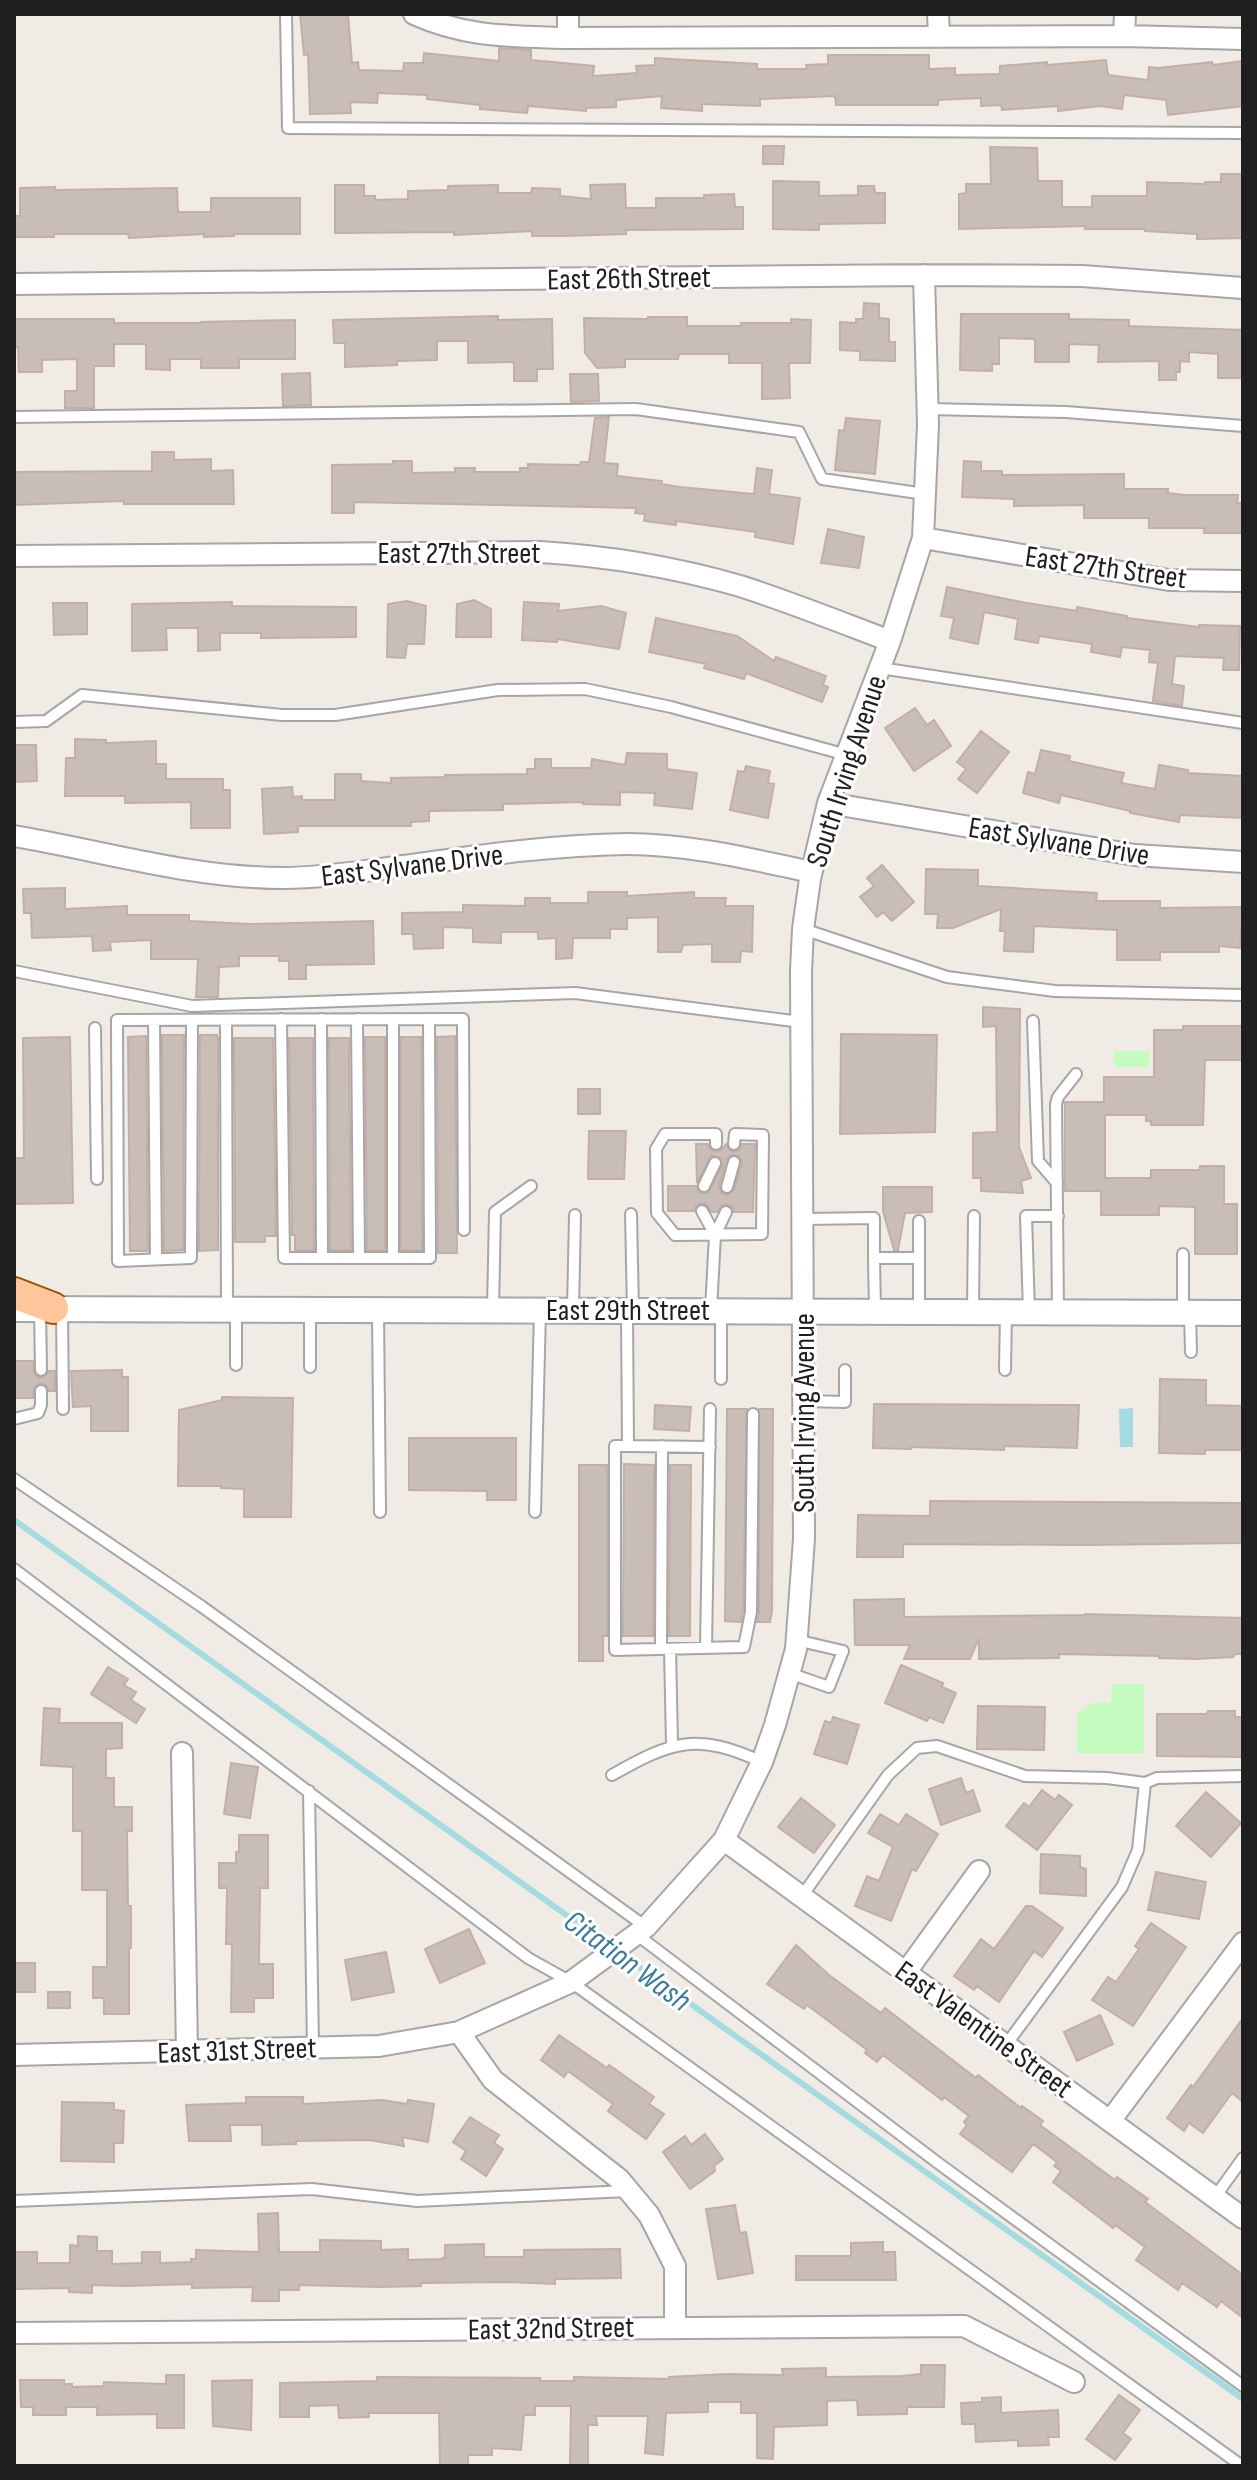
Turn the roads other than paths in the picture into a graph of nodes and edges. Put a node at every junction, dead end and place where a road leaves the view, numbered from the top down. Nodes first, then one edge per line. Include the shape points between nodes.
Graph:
1 (286, 14) edge
2 (414, 14) edge
3 (568, 14) edge
4 (938, 14) edge
5 (1125, 14) edge
6 (1124, 36) junction
7 (939, 37) junction
8 (568, 38) junction
9 (1243, 39) edge
10 (1243, 133) edge
11 (924, 275) junction
12 (14, 284) edge
13 (1243, 288) edge
14 (928, 409) junction
15 (14, 417) edge
16 (1243, 426) edge
17 (925, 494) junction
18 (923, 538) junction
19 (14, 556) edge
20 (1243, 581) edge
21 (890, 641) junction
22 (880, 668) junction
23 (14, 722) edge
24 (1243, 723) edge
25 (847, 755) junction
26 (828, 803) junction
27 (14, 836) edge
28 (1243, 862) edge
29 (811, 872) junction
30 (803, 929) junction
31 (14, 971) edge
32 (1243, 995) edge
33 (281, 1019) junction
34 (321, 1019) junction
35 (357, 1019) junction
36 (393, 1019) junction
37 (429, 1019) junction
38 (154, 1020) junction
39 (192, 1020) junction
40 (226, 1020) junction
41 (1033, 1021) dead end
42 (801, 1022) junction
43 (95, 1028) dead end
44 (1076, 1074) dead end
45 (734, 1162) dead end
46 (715, 1163) dead end
47 (97, 1179) dead end
48 (1057, 1183) junction
49 (531, 1186) dead end
50 (704, 1186) dead end
51 (727, 1187) dead end
52 (702, 1211) dead end
53 (726, 1212) dead end
54 (631, 1214) dead end
55 (575, 1215) dead end
56 (974, 1216) dead end
57 (1058, 1216) junction
58 (804, 1219) junction
59 (919, 1221) dead end
60 (464, 1230) dead end
61 (715, 1235) junction
62 (1183, 1254) dead end
63 (322, 1258) junction
64 (359, 1258) junction
65 (393, 1258) junction
66 (874, 1258) junction
67 (919, 1258) junction
68 (156, 1259) junction
69 (14, 1293) edge
70 (52, 1308) junction
71 (14, 1309) edge
72 (231, 1309) junction
73 (310, 1309) junction
74 (378, 1309) junction
75 (493, 1309) junction
76 (540, 1309) junction
77 (573, 1310) junction
78 (630, 1310) junction
79 (716, 1310) junction
80 (804, 1310) junction
81 (875, 1311) junction
82 (919, 1311) junction
83 (973, 1311) junction
84 (1017, 1312) junction
85 (1058, 1312) junction
86 (1186, 1313) junction
87 (1243, 1313) edge
88 (1191, 1352) dead end
89 (236, 1365) dead end
90 (310, 1367) dead end
91 (41, 1370) dead end
92 (845, 1370) dead end
93 (1005, 1370) dead end
94 (721, 1379) dead end
95 (41, 1391) dead end
96 (804, 1401) junction
97 (63, 1409) dead end
98 (710, 1409) dead end
99 (753, 1414) dead end
100 (14, 1419) edge
101 (628, 1446) junction
102 (662, 1446) junction
103 (710, 1447) junction
104 (14, 1479) edge
105 (380, 1512) dead end
106 (535, 1512) dead end
107 (14, 1569) edge
108 (796, 1640) junction
109 (706, 1648) junction
110 (666, 1649) junction
111 (789, 1673) junction
112 (672, 1743) dead end
113 (182, 1753) dead end
114 (762, 1762) junction
115 (612, 1775) dead end
116 (1243, 1776) edge
117 (1145, 1783) junction
118 (309, 1791) junction
119 (724, 1840) junction
120 (979, 1871) dead end
121 (802, 1896) junction
122 (641, 1930) junction
123 (1243, 1943) edge
124 (906, 1972) junction
125 (571, 1982) junction
126 (459, 2032) junction
127 (1006, 2045) junction
128 (313, 2048) junction
129 (187, 2052) junction
130 (14, 2055) edge
131 (1110, 2121) junction
132 (1243, 2158) edge
133 (629, 2191) junction
134 (1215, 2197) junction
135 (14, 2201) edge
136 (1243, 2218) edge
137 (675, 2326) junction
138 (14, 2333) edge
139 (1074, 2382) dead end
140 (1243, 2386) edge
141 (1242, 2466) edge

1 - 10 lane via 288,128
2 - 8 street via 477,35
3 - 8 street
4 - 7 street
5 - 6 street
6 - 7 street
6 - 9 street
7 - 8 street
11 - 12 street, East 26th Street
11 - 13 street, East 26th Street via 1082,276
11 - 14 street, South Irving Avenue
14 - 16 lane via 1066,412
14 - 17 street, South Irving Avenue
15 - 17 lane via 636,409 799,432 822,479
17 - 18 street, South Irving Avenue
18 - 20 street, East 27th Street via 1169,580
18 - 21 street, South Irving Avenue
19 - 21 street, East 27th Street via 574,554 682,571 741,587
21 - 22 street, South Irving Avenue
22 - 24 lane
22 - 25 street, South Irving Avenue
23 - 25 lane via 46,721 82,695 282,715 335,715 498,690 585,689
25 - 26 street, South Irving Avenue
26 - 28 street, East Sylvane Drive via 1135,855
26 - 29 street, South Irving Avenue
27 - 29 street, East Sylvane Drive via 242,877 319,876 627,844 685,848
29 - 30 street, South Irving Avenue
30 - 32 lane via 947,977 1055,991
30 - 42 street, South Irving Avenue
31 - 42 lane via 192,1006 575,993
33 - 34 lane
33 - 40 lane
33 - 63 lane via 284,1258
34 - 35 lane
34 - 63 lane
35 - 36 lane
35 - 64 lane
36 - 37 lane
36 - 65 lane
37 - 60 lane via 463,1019
37 - 65 lane via 430,1258
38 - 39 lane
38 - 68 lane
38 - 68 lane via 117,1020 118,1261
39 - 40 lane
39 - 68 lane via 191,1258
40 - 72 lane
41 - 48 lane via 1038,1161
42 - 58 street, South Irving Avenue
43 - 47 lane
44 - 48 lane via 1056,1104
45 - 51 lane
46 - 50 lane
48 - 57 lane
49 - 75 lane via 495,1212
52 - 61 lane
53 - 61 lane
54 - 78 lane
55 - 77 lane
56 - 83 lane
57 - 84 lane via 1026,1216
57 - 85 lane
58 - 66 lane via 874,1218
58 - 80 street, South Irving Avenue
59 - 67 lane
61 - 61 lane via 675,1235 657,1213 656,1149 665,1134 716,1139 763,1135 762,1234
61 - 79 lane
62 - 86 lane
63 - 64 lane
64 - 65 lane
66 - 67 lane
66 - 81 lane
67 - 82 lane
69 - 70 main road
70 - 71 street, East 29th Street
70 - 72 street, East 29th Street
70 - 91 lane
70 - 97 lane
72 - 73 street, East 29th Street
72 - 89 lane
73 - 74 street, East 29th Street
73 - 90 lane
74 - 75 street, East 29th Street
74 - 105 lane
75 - 76 street, East 29th Street
76 - 77 street, East 29th Street
76 - 106 lane
77 - 78 street, East 29th Street
78 - 79 street, East 29th Street
78 - 101 lane
79 - 80 street, East 29th Street
79 - 94 lane
80 - 81 street, East 29th Street
80 - 96 street, South Irving Avenue
81 - 82 street, East 29th Street
82 - 83 street, East 29th Street
83 - 84 street, East 29th Street
84 - 85 street, East 29th Street
84 - 93 lane
85 - 86 street, East 29th Street
86 - 87 street, East 29th Street
86 - 88 lane
92 - 96 lane via 845,1402
95 - 100 lane via 38,1413
96 - 108 street, South Irving Avenue via 804,1539
98 - 103 lane
99 - 109 lane via 751,1612 744,1647
101 - 102 lane
101 - 110 lane via 615,1446 615,1650
102 - 103 lane
102 - 110 lane
103 - 109 lane
104 - 122 lane via 201,1606
107 - 118 lane
108 - 111 street, South Irving Avenue
108 - 111 lane via 843,1651 829,1687
109 - 110 lane
110 - 112 lane
111 - 114 street, South Irving Avenue
113 - 129 street
114 - 115 lane via 718,1746 681,1743
114 - 119 street, South Irving Avenue
116 - 117 lane via 1157,1778
117 - 121 lane via 1025,1776 937,1746 917,1748 888,1775
117 - 127 lane via 1138,1850 1122,1887
118 - 125 lane via 528,1958
118 - 128 lane
119 - 121 street, East Valentine Street
119 - 122 street, South Irving Avenue
120 - 124 street
121 - 124 street, East Valentine Street
122 - 125 street, South Irving Avenue
122 - 140 lane via 938,2163
123 - 131 street
124 - 127 street, East Valentine Street
125 - 126 street, South Irving Avenue
125 - 141 lane
126 - 128 street, East 31st Street via 379,2046
126 - 133 street via 493,2080
127 - 131 street, East Valentine Street
128 - 129 street, East 31st Street
129 - 130 street, East 31st Street
131 - 134 street, East Valentine Street
132 - 134 lane
133 - 135 lane via 417,2201 312,2189
133 - 137 street via 649,2215 675,2266
134 - 136 street, East Valentine Street
137 - 138 street, East 32nd Street
137 - 139 street, East 32nd Street via 964,2326

